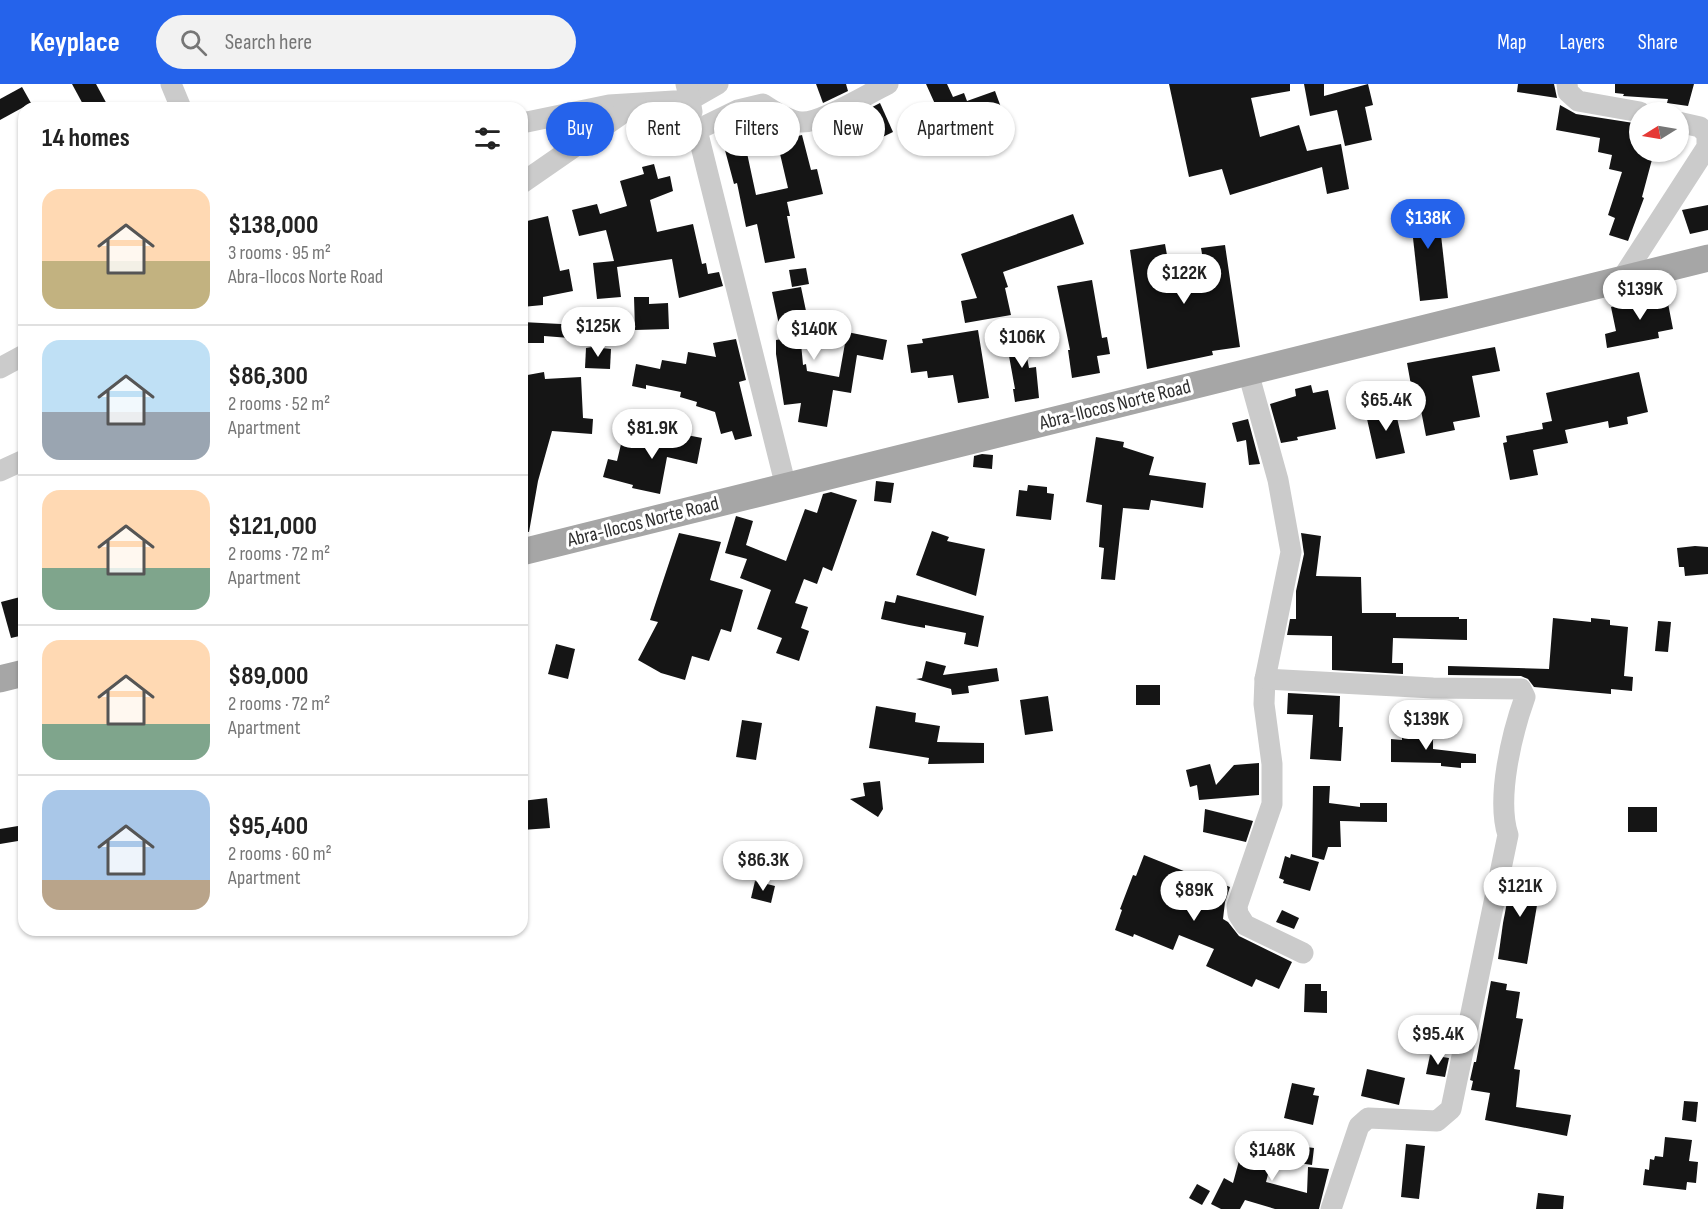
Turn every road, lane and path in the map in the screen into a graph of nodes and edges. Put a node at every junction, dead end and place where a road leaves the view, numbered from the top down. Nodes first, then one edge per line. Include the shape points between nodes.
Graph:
1 (171, 84) edge
2 (718, 84) edge
3 (888, 84) edge
4 (1567, 84) edge
5 (688, 92) edge
6 (178, 102) edge
7 (639, 102) edge
8 (626, 103) edge
9 (1629, 110) edge
10 (626, 111) edge
11 (528, 122) edge
12 (1689, 124) edge
13 (702, 128) edge
14 (702, 150) edge
15 (528, 179) edge
16 (1708, 258) edge
17 (1621, 280) junction
18 (18, 358) edge
19 (0, 368) edge
20 (1248, 372) junction
21 (18, 463) edge
22 (0, 471) edge
23 (786, 487) junction
24 (528, 551) edge
25 (18, 674) edge
26 (0, 679) edge
27 (1265, 679) junction
28 (1303, 952) dead end
29 (1331, 1209) edge

1 - 6 street
2 - 5 street
3 - 13 street via 818,120 803,123 763,104 738,110
4 - 9 street via 1568,92 1578,101
5 - 7 street
8 - 11 street
10 - 15 street
12 - 17 street via 1707,134 1707,147
14 - 23 street
16 - 17 main road, Abra-Ilocos Norte Road
17 - 20 main road, Abra-Ilocos Norte Road
18 - 19 street
20 - 23 main road, Abra-Ilocos Norte Road
20 - 27 street via 1278,480 1291,552
21 - 22 street
23 - 24 main road, Abra-Ilocos Norte Road
25 - 26 main road
27 - 28 street via 1272,804 1237,906 1238,914 1245,925
27 - 29 street via 1521,689 1525,697 1513,735 1504,801 1508,835 1451,1109 1437,1120 1368,1118 1359,1126

